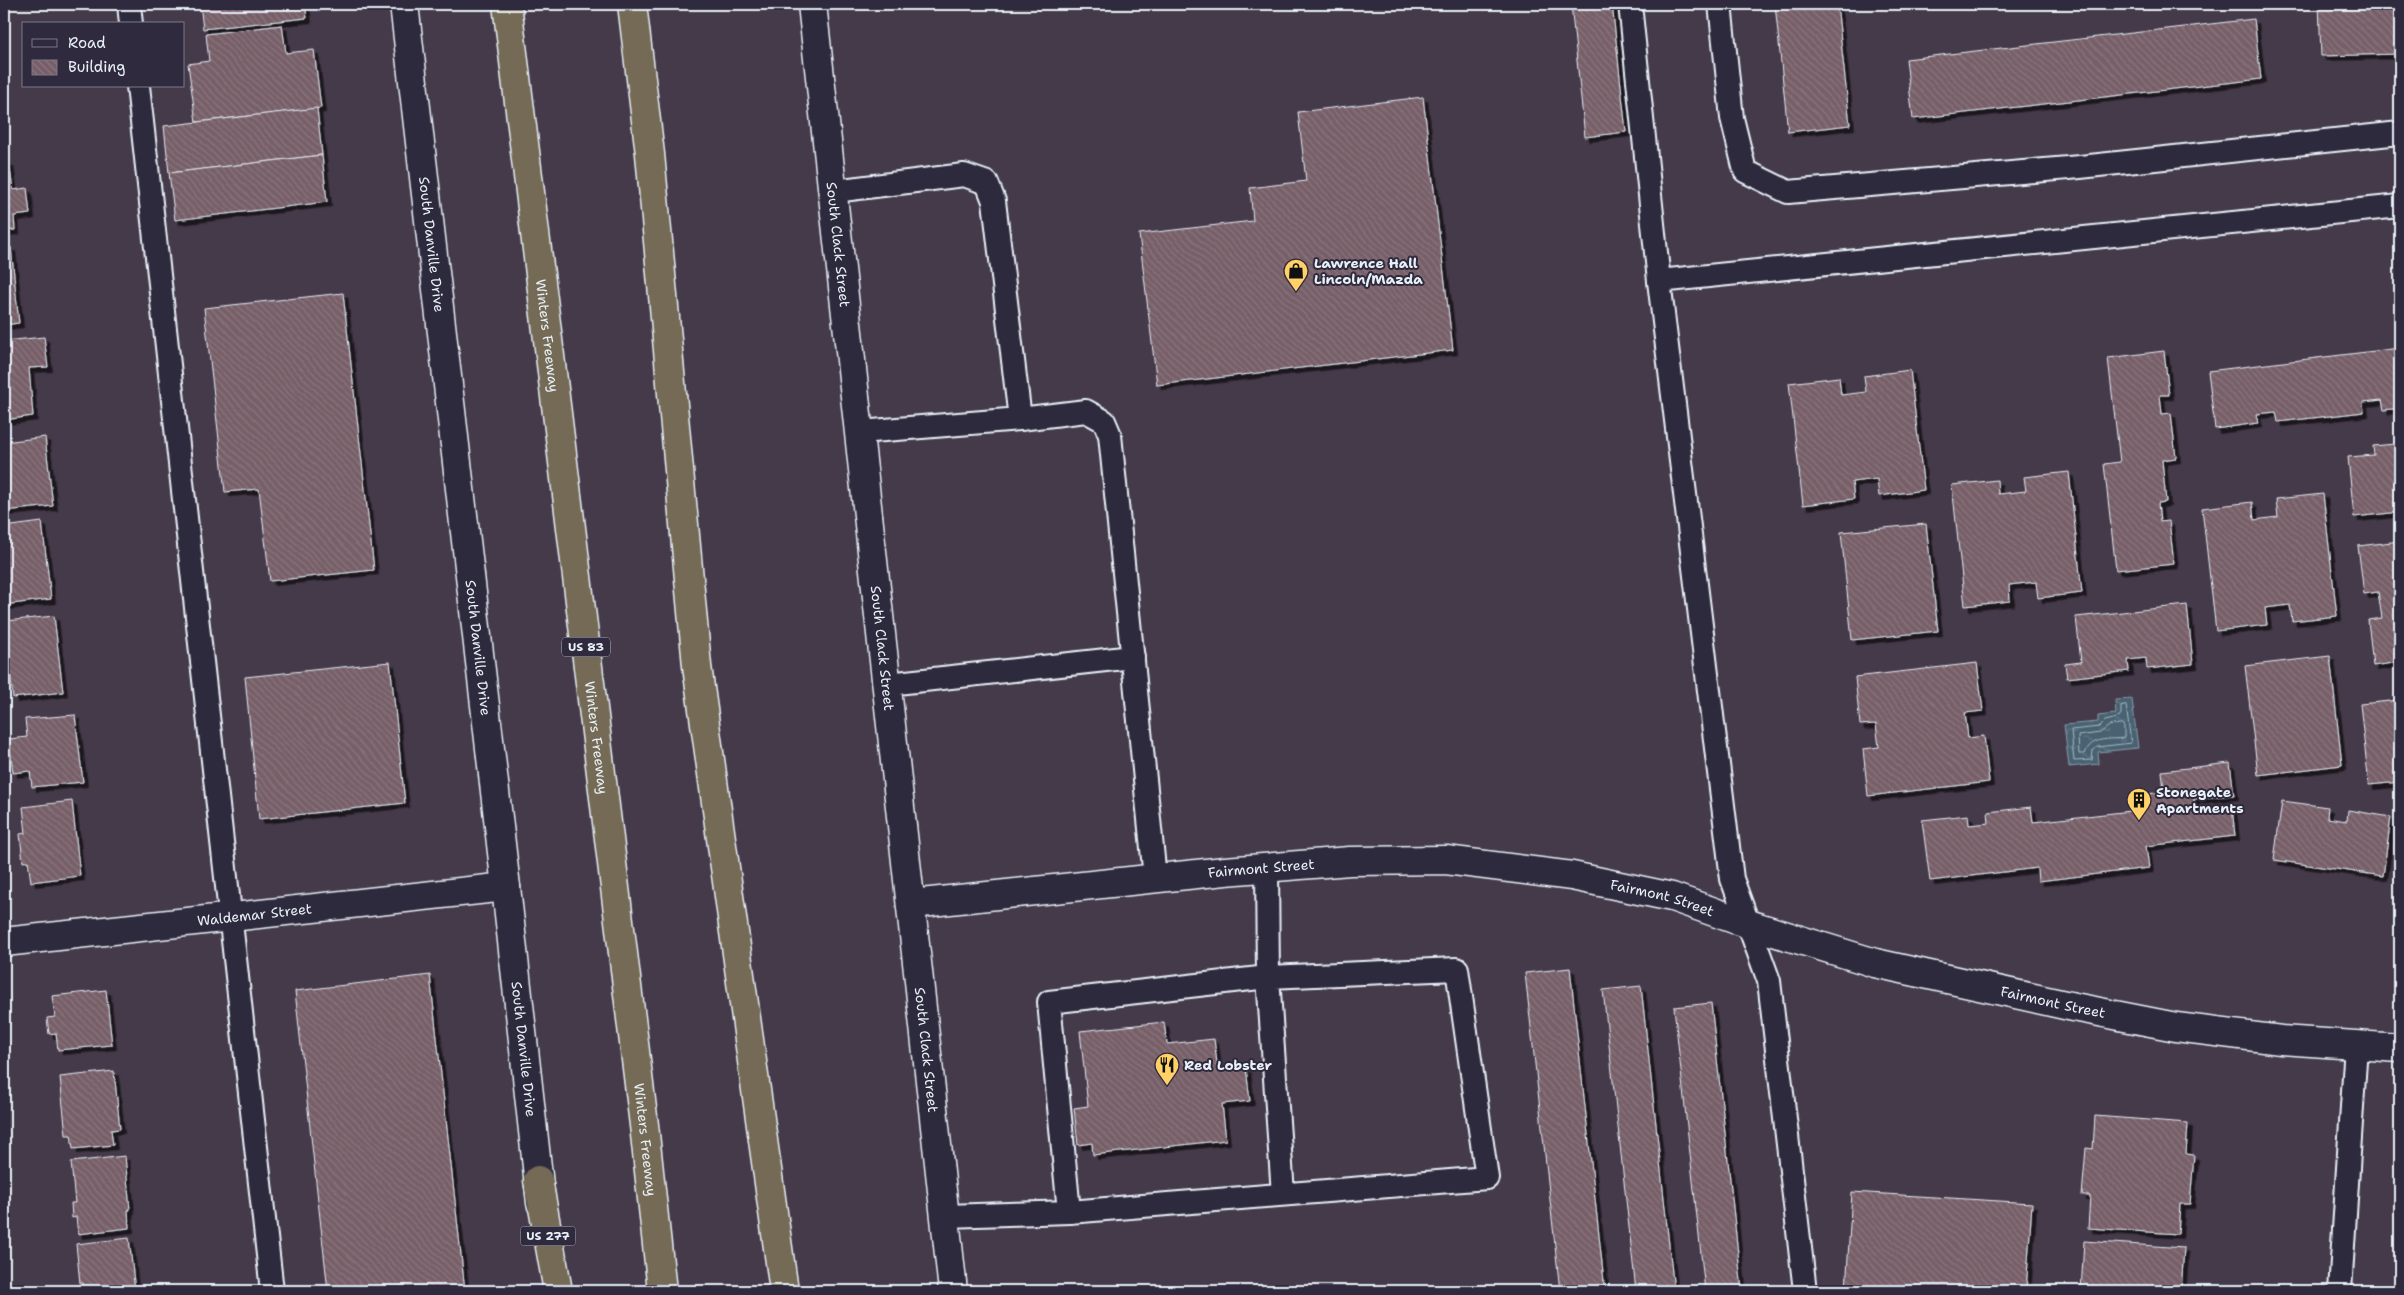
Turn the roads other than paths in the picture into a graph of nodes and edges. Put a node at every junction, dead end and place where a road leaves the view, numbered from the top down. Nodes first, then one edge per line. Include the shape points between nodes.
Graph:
1 (129, 4) edge
2 (404, 4) edge
3 (507, 4) edge
4 (632, 4) edge
5 (812, 4) edge
6 (1630, 4) edge
7 (1720, 4) edge
8 (131, 22) edge
9 (138, 88) edge
10 (2400, 132) edge
11 (834, 191) junction
12 (2400, 206) edge
13 (1660, 281) junction
14 (1020, 419) junction
15 (860, 432) junction
16 (1133, 657) junction
17 (888, 684) junction
18 (1267, 868) junction
19 (1155, 878) junction
20 (506, 887) junction
21 (912, 904) junction
22 (230, 918) junction
23 (1748, 924) junction
24 (4, 942) edge
25 (1268, 977) junction
26 (2356, 1045) junction
27 (2400, 1048) edge
28 (538, 1180) junction
29 (1283, 1194) junction
30 (1069, 1212) junction
31 (945, 1216) junction
32 (272, 1291) edge
33 (550, 1291) edge
34 (558, 1291) edge
35 (662, 1291) edge
36 (784, 1291) edge
37 (953, 1291) edge
38 (1806, 1291) edge
39 (2340, 1291) edge

1 - 8 lane
2 - 20 main road, South Danville Drive / US 277
3 - 35 highway, Winters Freeway / US 83
4 - 36 highway via 650,154 697,666
5 - 11 main road, South Clack Street
6 - 13 lane
7 - 10 lane via 1732,118 1745,171 1788,192 2080,167
9 - 22 lane
11 - 14 lane via 964,175 987,183 994,201
11 - 15 main road, South Clack Street
12 - 13 lane
13 - 23 lane via 1732,879
14 - 15 lane
14 - 16 lane via 1086,411 1104,421 1110,435
15 - 17 main road, South Clack Street
16 - 17 lane
16 - 19 lane
17 - 21 main road, South Clack Street
18 - 19 main road, Fairmont Street
18 - 23 main road, Fairmont Street via 1350,861 1446,860 1572,876 1672,897
18 - 25 lane
19 - 21 main road, Fairmont Street
20 - 22 main road, Waldemar Street
20 - 28 main road, South Danville Drive / US 277
21 - 31 main road, South Clack Street
22 - 24 main road, Waldemar Street
22 - 32 lane
23 - 26 main road, Fairmont Street via 1875,962 2074,1008 2176,1027
23 - 38 lane via 1769,980
25 - 29 lane
25 - 29 lane via 1457,970 1487,1178
25 - 30 lane via 1049,1002
26 - 27 main road, Fairmont Street
26 - 39 lane
28 - 33 main road, South Danville Drive
28 - 34 highway, US 277
29 - 30 lane
30 - 31 lane
31 - 37 main road, South Clack Street

